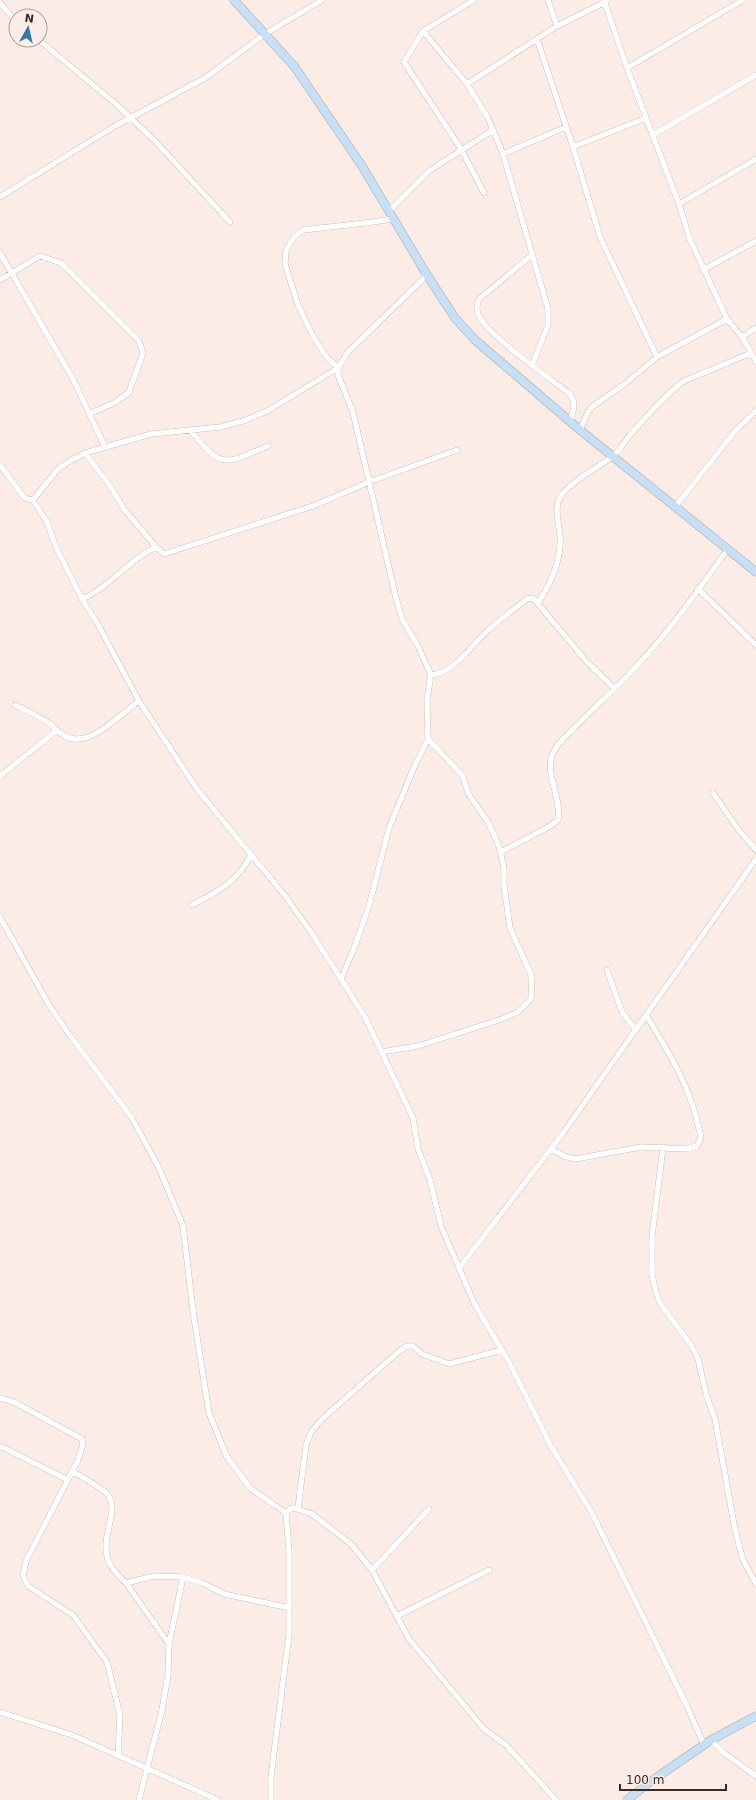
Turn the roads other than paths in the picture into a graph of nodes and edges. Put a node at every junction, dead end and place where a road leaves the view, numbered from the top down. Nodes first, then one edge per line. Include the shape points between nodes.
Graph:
1 (234, 0) edge
2 (322, 0) edge
3 (474, 0) edge
4 (548, 0) edge
5 (743, 0) edge
6 (605, 1) edge
7 (0, 3) edge
8 (8, 12) edge
9 (557, 26) junction
10 (422, 32) junction
11 (265, 34) junction
12 (537, 39) junction
13 (48, 48) edge
14 (627, 68) junction
15 (756, 75) edge
16 (467, 84) junction
17 (130, 117) junction
18 (646, 118) junction
19 (566, 127) junction
20 (493, 130) junction
21 (653, 135) junction
22 (573, 146) junction
23 (461, 149) junction
24 (503, 154) junction
25 (756, 159) edge
26 (484, 193) dead end
27 (0, 196) edge
28 (680, 204) junction
29 (389, 211) junction
30 (393, 219) junction
31 (230, 222) dead end
32 (756, 240) edge
33 (0, 253) edge
34 (532, 255) junction
35 (703, 270) junction
36 (11, 272) junction
37 (427, 275) junction
38 (0, 280) edge
39 (727, 319) junction
40 (756, 328) edge
41 (742, 337) junction
42 (751, 353) junction
43 (657, 357) junction
44 (756, 361) edge
45 (532, 364) junction
46 (338, 368) junction
47 (756, 411) edge
48 (91, 414) junction
49 (570, 422) junction
50 (580, 430) junction
51 (191, 431) junction
52 (268, 446) dead end
53 (105, 447) junction
54 (457, 450) dead end
55 (85, 453) junction
56 (613, 457) junction
57 (0, 465) edge
58 (369, 482) junction
59 (33, 500) junction
60 (675, 507) junction
61 (156, 547) junction
62 (727, 550) junction
63 (756, 572) edge
64 (698, 589) junction
65 (82, 599) junction
66 (538, 603) junction
67 (756, 645) edge
68 (432, 675) junction
69 (614, 688) junction
70 (139, 701) junction
71 (15, 705) dead end
72 (57, 730) junction
73 (428, 739) junction
74 (0, 776) edge
75 (713, 793) dead end
76 (756, 850) edge
77 (500, 852) junction
78 (251, 854) junction
79 (756, 859) edge
80 (192, 905) dead end
81 (0, 917) edge
82 (607, 970) dead end
83 (341, 979) junction
84 (646, 1015) junction
85 (636, 1030) junction
86 (381, 1052) junction
87 (663, 1147) junction
88 (551, 1149) junction
89 (460, 1267) junction
90 (502, 1350) junction
91 (0, 1398) edge
92 (0, 1446) edge
93 (72, 1471) junction
94 (68, 1480) junction
95 (298, 1508) junction
96 (429, 1509) dead end
97 (286, 1513) junction
98 (372, 1570) junction
99 (489, 1570) dead end
100 (183, 1577) junction
101 (126, 1583) junction
102 (756, 1584) edge
103 (290, 1608) junction
104 (397, 1616) junction
105 (170, 1644) junction
106 (0, 1712) edge
107 (756, 1716) edge
108 (708, 1742) junction
109 (118, 1756) junction
110 (148, 1769) junction
111 (756, 1776) edge
112 (139, 1800) edge
113 (218, 1800) edge
114 (271, 1800) edge
115 (556, 1800) edge
116 (627, 1800) edge

1 - 11 main road
2 - 11 street
3 - 10 street
4 - 9 street
5 - 14 street
6 - 9 street
6 - 14 street
7 - 8 street
9 - 12 street
10 - 16 street
10 - 23 street via 404,62
11 - 17 street via 205,78
11 - 29 main road via 294,66 362,166
12 - 16 street
12 - 19 street
13 - 17 street
14 - 18 street
15 - 21 street
16 - 20 street
17 - 27 street
17 - 31 street
18 - 21 street
18 - 22 street
19 - 22 street
19 - 24 street
20 - 23 street
20 - 24 street
21 - 28 street
22 - 43 street via 600,237
23 - 26 street
23 - 29 street via 429,171
24 - 34 street
25 - 28 street
28 - 35 street
29 - 30 main road
30 - 37 main road
30 - 46 street via 303,230 294,237 286,250 285,264 298,305 325,355
32 - 35 street
33 - 36 street
34 - 45 street via 548,309 548,325
34 - 45 street via 479,299 477,305 481,320 503,343
35 - 39 street
36 - 38 street
36 - 48 street
36 - 48 street via 40,256 61,263 139,341 143,353 129,392 116,402
37 - 46 street via 348,352
37 - 49 main road via 455,318 475,340
39 - 41 street
39 - 43 street
40 - 41 street
41 - 42 street
42 - 44 street
42 - 56 street via 684,381 674,388
43 - 50 street via 593,406
45 - 49 street via 574,400
46 - 51 street via 267,411 221,427
46 - 58 street via 338,375 353,412
47 - 60 street via 737,429
48 - 53 street
49 - 50 main road
50 - 56 main road
51 - 52 street via 202,445 221,460 244,456
51 - 53 street via 151,434
53 - 55 street
54 - 58 street
55 - 59 street via 58,469
55 - 61 street via 124,509
56 - 60 main road
56 - 66 street via 581,476 558,501 560,538 557,565
57 - 59 street via 23,496
58 - 61 street via 313,506 171,553 164,554
58 - 68 street via 402,619
59 - 65 street via 47,522 56,547
60 - 62 main road
61 - 65 street via 135,559 95,593
62 - 63 main road
62 - 64 street
64 - 67 street
64 - 69 street via 628,675
65 - 70 street
66 - 68 street via 533,598 527,599 487,631 449,668
66 - 69 street via 587,662
68 - 73 street via 427,707
69 - 77 street via 555,748 551,757 550,767 559,807 558,820
70 - 72 street via 92,736 69,738
70 - 78 street via 197,789
71 - 72 street
72 - 74 street
73 - 77 street via 463,776 468,793 488,822
73 - 83 street via 389,828 369,906
75 - 76 street
77 - 86 street via 510,928 532,977 531,999 518,1012 502,1019 418,1046
78 - 80 street via 246,867 230,882
78 - 83 street via 286,897
79 - 84 street
81 - 97 street via 49,1005 132,1118 159,1168 183,1226 209,1413 227,1457 250,1488
82 - 85 street via 622,1012
83 - 86 street
84 - 85 street
84 - 87 street via 685,1088 701,1138 697,1146 687,1149
85 - 88 street
86 - 89 street via 413,1118 418,1150 430,1180 441,1226
87 - 88 street via 624,1149 575,1159
87 - 102 street via 652,1236 652,1275 660,1303 691,1345 698,1359 715,1419 735,1530 744,1560
88 - 89 street
89 - 90 street via 476,1305
90 - 95 street via 449,1364 422,1354 413,1346 407,1346 397,1353 322,1419 311,1432 306,1445
90 - 108 street via 552,1448 592,1513 687,1706
91 - 93 street via 14,1402 82,1439 83,1444
92 - 94 street
93 - 94 street
93 - 101 street via 108,1495 112,1513 105,1544 110,1564
94 - 109 street via 26,1561 24,1575 28,1586 73,1615 107,1662 120,1715
95 - 97 street via 290,1509
95 - 98 street via 312,1514 351,1544
96 - 98 street
97 - 103 street
98 - 104 street
99 - 104 street
100 - 101 street via 154,1576
100 - 103 street via 203,1583 224,1594
100 - 105 street
101 - 105 street
103 - 114 street via 271,1777
104 - 115 street via 409,1639 484,1729 506,1745
105 - 110 street via 165,1696
106 - 109 street via 72,1735
107 - 108 main road
108 - 111 street
108 - 116 main road
109 - 110 street
110 - 112 street
110 - 113 street

